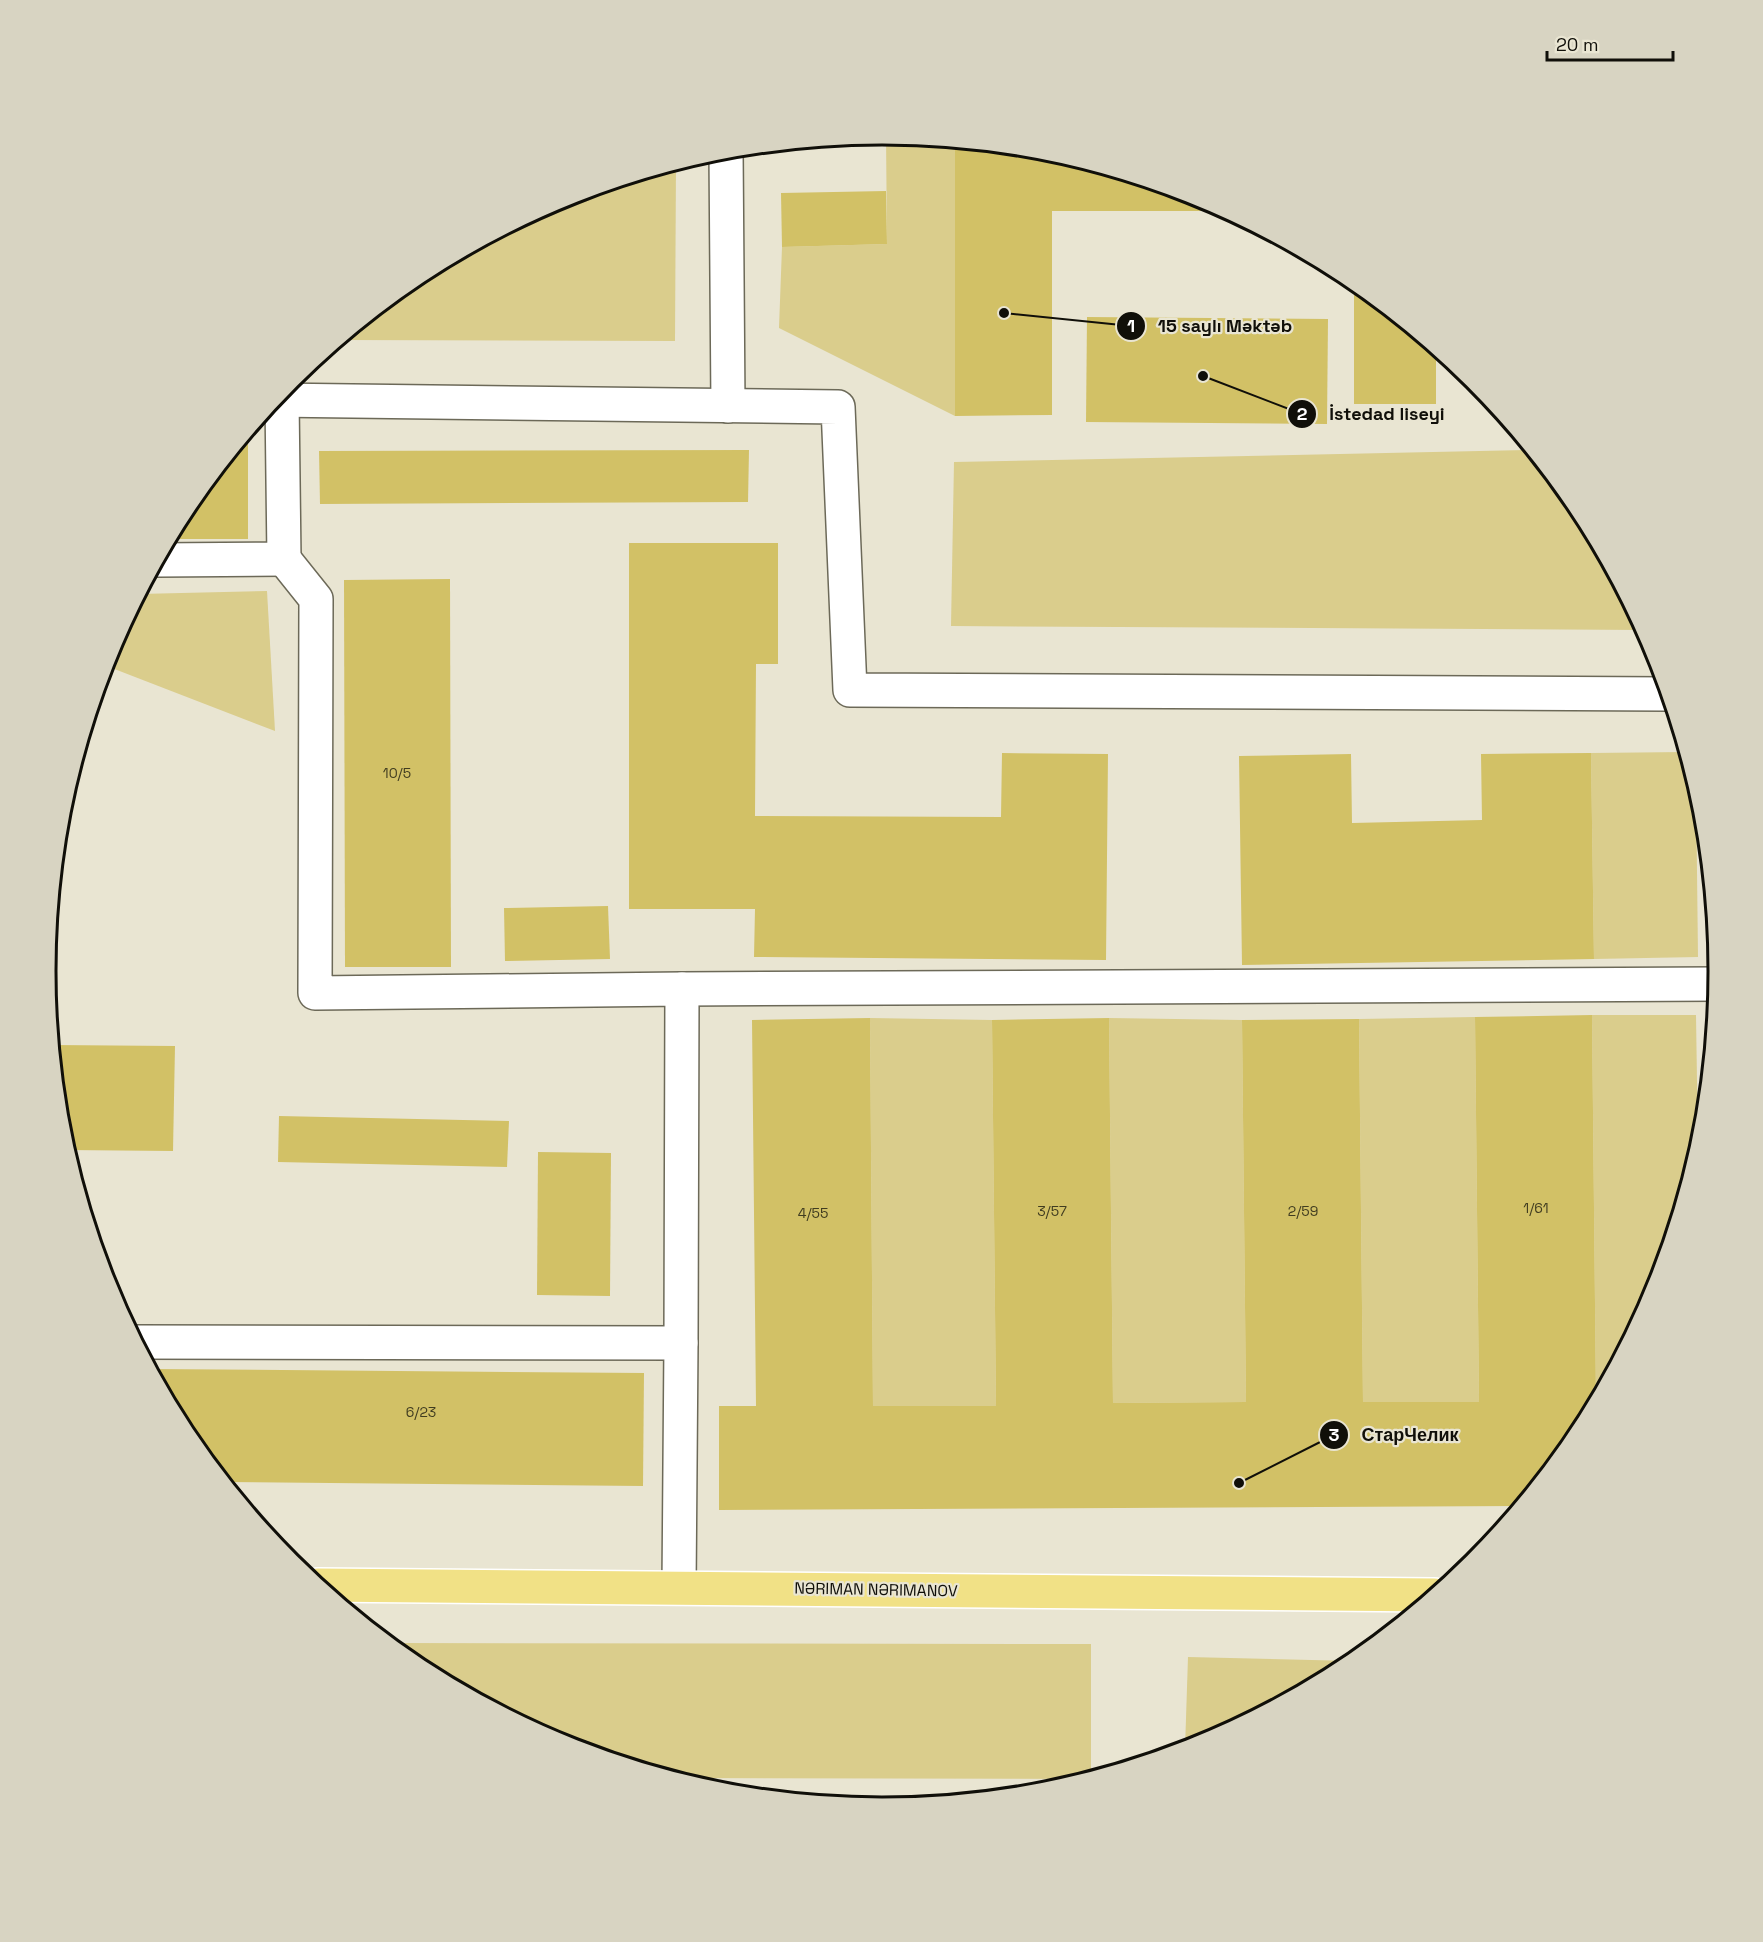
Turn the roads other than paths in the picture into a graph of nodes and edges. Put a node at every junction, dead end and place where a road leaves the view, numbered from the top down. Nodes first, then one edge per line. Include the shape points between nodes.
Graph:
1 (726, 160) edge
2 (285, 400) edge
3 (728, 406) junction
4 (278, 407) edge
5 (284, 559) junction
6 (165, 560) edge
7 (1660, 694) edge
8 (1708, 984) edge
9 (682, 989) junction
10 (144, 1342) edge
11 (681, 1343) junction
12 (331, 1586) edge
13 (679, 1588) junction
14 (1422, 1595) edge

1 - 3 lane
2 - 3 lane
3 - 7 lane via 838,407 850,690
4 - 5 lane
5 - 6 lane
5 - 9 lane via 316,599 315,993
8 - 9 lane
9 - 11 lane
10 - 11 lane
11 - 13 lane
12 - 13 main road, NƏRIMAN NƏRIMANOV
13 - 14 main road, NƏRIMAN NƏRIMANOV

